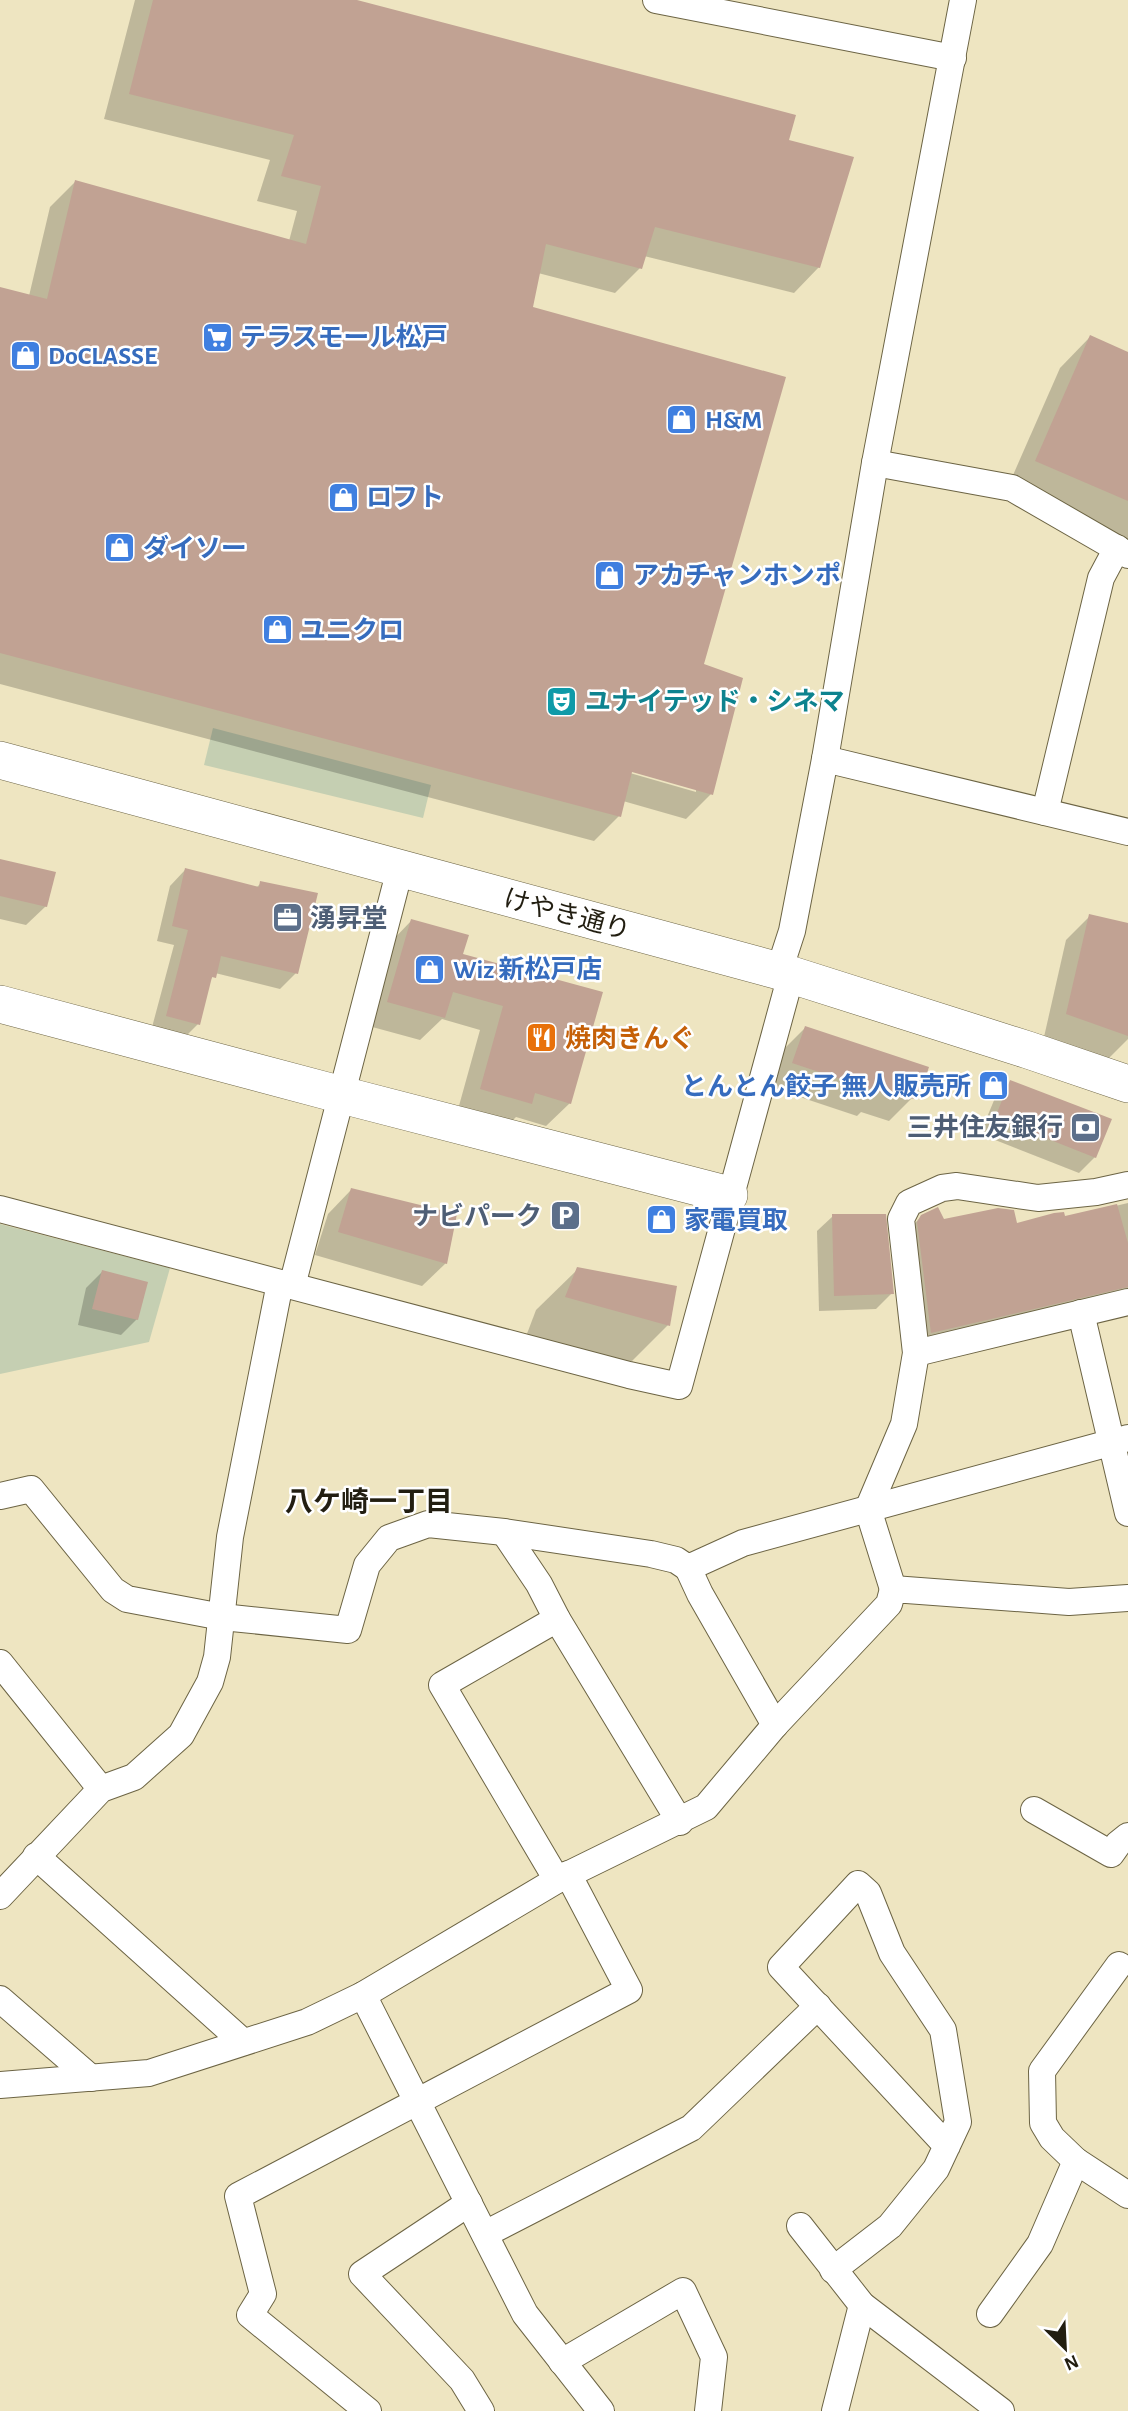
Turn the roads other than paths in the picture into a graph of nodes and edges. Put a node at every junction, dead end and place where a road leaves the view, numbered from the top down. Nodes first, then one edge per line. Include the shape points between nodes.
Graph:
1 (656, 0) edge
2 (963, 0) edge
3 (953, 58) junction
4 (875, 463) junction
5 (1122, 551) edge
6 (825, 759) junction
7 (0, 760) edge
8 (1045, 812) junction
9 (1128, 832) edge
10 (400, 869) junction
11 (785, 973) junction
12 (0, 1004) edge
13 (1128, 1084) edge
14 (342, 1095) junction
15 (1128, 1185) edge
16 (730, 1195) junction
17 (0, 1209) edge
18 (286, 1284) junction
19 (1128, 1302) edge
20 (1081, 1313) junction
21 (916, 1353) junction
22 (1119, 1440) edge
23 (0, 1496) edge
24 (867, 1509) junction
25 (1128, 1513) edge
26 (503, 1532) junction
27 (688, 1568) junction
28 (893, 1589) junction
29 (1128, 1598) edge
30 (222, 1617) junction
31 (557, 1619) junction
32 (0, 1663) edge
33 (775, 1725) junction
34 (101, 1789) junction
35 (1034, 1810) dead end
36 (680, 1822) junction
37 (1128, 1836) edge
38 (36, 1856) junction
39 (562, 1877) junction
40 (3, 1886) edge
41 (1119, 1965) dead end
42 (363, 1995) junction
43 (0, 1999) edge
44 (818, 2006) junction
45 (243, 2042) junction
46 (91, 2078) junction
47 (0, 2085) edge
48 (418, 2100) junction
49 (947, 2146) junction
50 (1076, 2161) junction
51 (1128, 2195) edge
52 (469, 2203) junction
53 (800, 2226) dead end
54 (485, 2234) junction
55 (832, 2270) junction
56 (862, 2305) junction
57 (990, 2314) dead end
58 (562, 2362) junction
59 (368, 2411) edge
60 (481, 2411) edge
61 (601, 2411) edge
62 (708, 2411) edge
63 (835, 2411) edge
64 (1002, 2411) edge

1 - 3 street
2 - 3 street
3 - 4 street
4 - 5 street via 1012,488
4 - 6 street
5 - 8 street via 1101,578
6 - 8 street
6 - 11 street
7 - 10 street, けやき通り
8 - 9 street
10 - 11 street, けやき通り
10 - 14 street
11 - 13 street, けやき通り
11 - 16 street
12 - 14 street
14 - 16 street
14 - 18 street
15 - 21 street via 1038,1198 957,1186 909,1203 901,1219
16 - 18 street via 679,1386
17 - 18 street
18 - 30 street via 230,1537
19 - 20 street
20 - 21 street
20 - 22 street
21 - 24 street via 904,1424
22 - 24 street
22 - 25 street
23 - 30 street via 32,1489 113,1590 127,1599
24 - 27 street via 743,1543
24 - 28 street
26 - 27 street via 651,1554
26 - 30 street via 428,1524 389,1538 367,1565 348,1630
26 - 31 street
27 - 33 street
28 - 29 street via 1069,1602
28 - 33 street via 889,1604
30 - 34 street via 210,1682 181,1735 134,1777
31 - 36 street
31 - 39 street via 442,1685
32 - 34 street
33 - 36 street via 706,1807
34 - 38 street
35 - 37 street via 1111,1854
36 - 39 street
38 - 40 street
38 - 45 street
39 - 42 street
39 - 48 street via 629,1990
41 - 50 street via 1042,2071 1043,2123
42 - 45 street via 307,2022
42 - 48 street
43 - 46 street
44 - 49 street
44 - 49 street via 781,1967 858,1884 867,1893 892,1953 943,2030 958,2122
44 - 54 street via 691,2128
45 - 46 street via 149,2073
46 - 47 street
48 - 52 street
48 - 59 street via 237,2196 263,2294 250,2315
49 - 55 street via 936,2169 890,2226
50 - 51 street
50 - 57 street via 1040,2244
52 - 54 street
52 - 60 street via 362,2274 462,2380
53 - 55 street
54 - 58 street via 525,2314
55 - 56 street
56 - 63 street
56 - 64 street
58 - 61 street
58 - 62 street via 683,2291 714,2357

